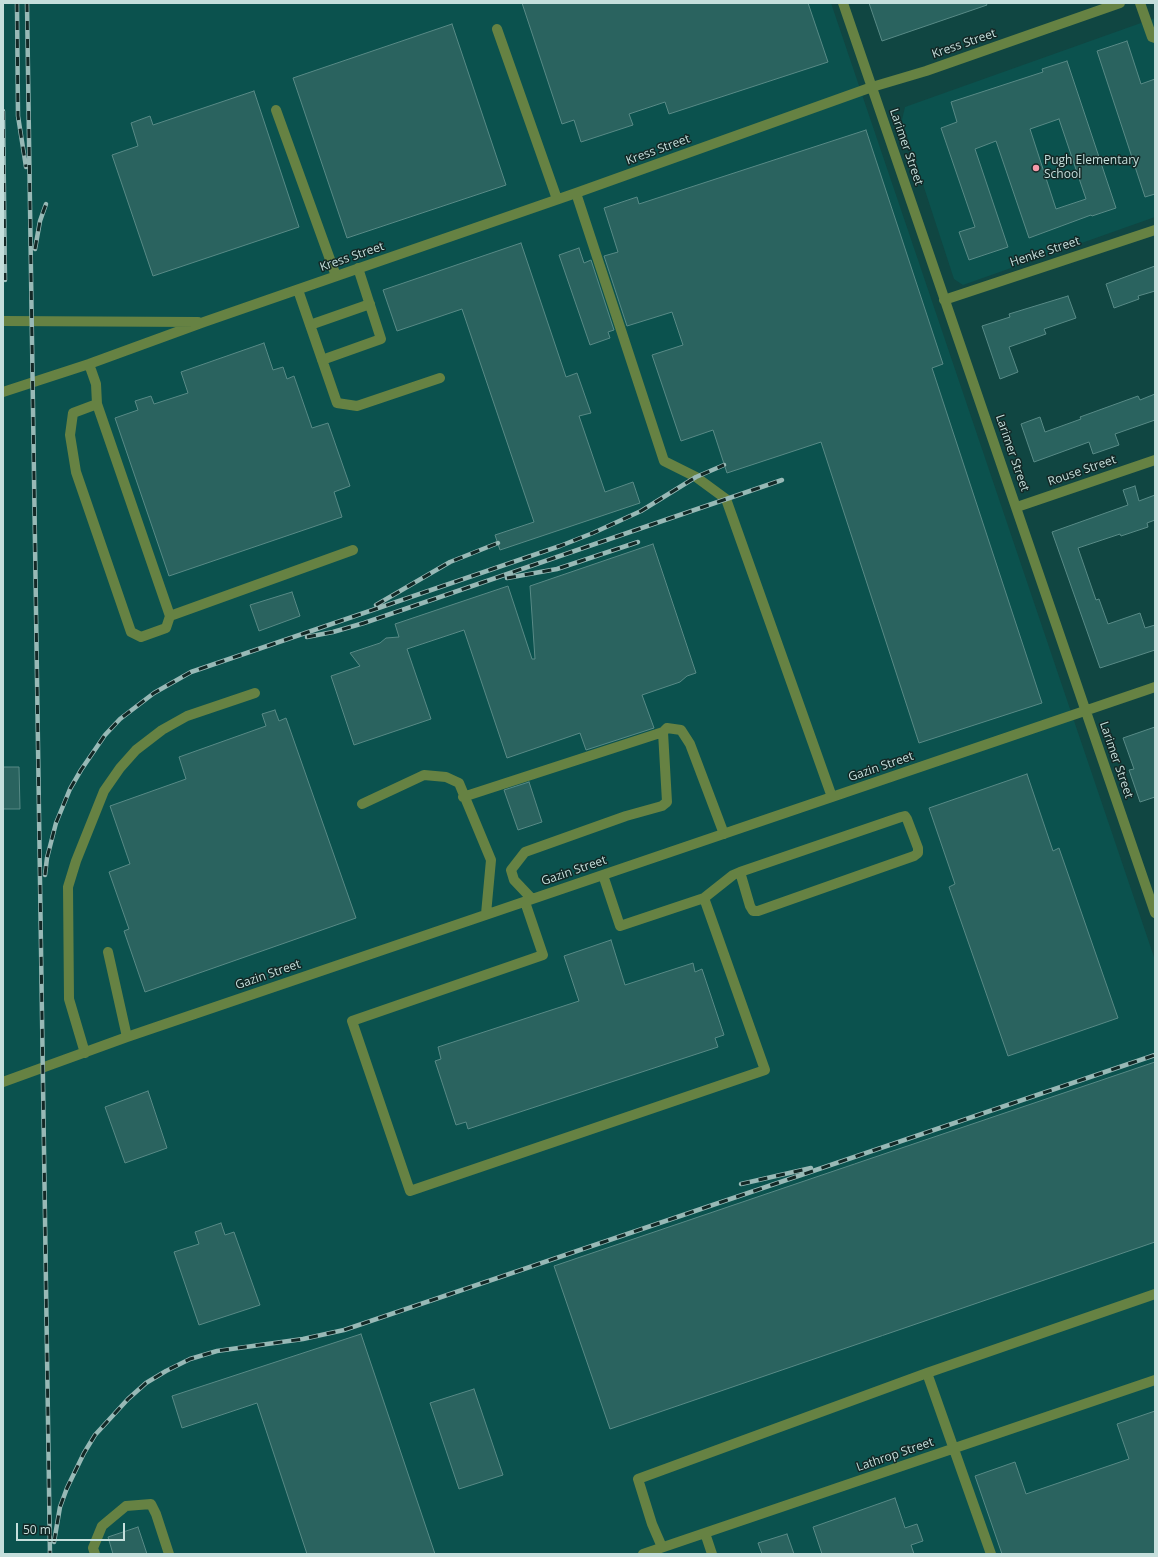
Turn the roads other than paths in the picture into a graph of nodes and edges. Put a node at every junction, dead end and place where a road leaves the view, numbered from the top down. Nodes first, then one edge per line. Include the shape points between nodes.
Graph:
1 (843, 3) edge
2 (1120, 3) edge
3 (1140, 3) edge
4 (497, 29) dead end
5 (1155, 38) edge
6 (872, 87) junction
7 (276, 110) dead end
8 (576, 193) junction
9 (557, 200) junction
10 (1155, 230) edge
11 (358, 268) junction
12 (336, 276) junction
13 (298, 290) junction
14 (944, 300) junction
15 (370, 304) junction
16 (3, 321) edge
17 (204, 322) junction
18 (310, 325) junction
19 (322, 360) junction
20 (89, 364) junction
21 (440, 378) dead end
22 (3, 392) edge
23 (97, 404) junction
24 (1155, 460) edge
25 (1017, 507) junction
26 (353, 550) dead end
27 (170, 616) junction
28 (1155, 687) edge
29 (255, 693) dead end
30 (1086, 711) junction
31 (663, 732) junction
32 (463, 797) junction
33 (832, 797) junction
34 (362, 804) dead end
35 (724, 834) junction
36 (740, 872) junction
37 (603, 875) junction
38 (704, 898) junction
39 (528, 900) junction
40 (1155, 913) edge
41 (486, 914) junction
42 (108, 952) dead end
43 (128, 1037) junction
44 (85, 1053) junction
45 (3, 1082) edge
46 (1155, 1294) edge
47 (928, 1373) junction
48 (1155, 1380) edge
49 (955, 1448) junction
50 (705, 1533) junction
51 (662, 1548) junction
52 (95, 1554) edge
53 (169, 1554) edge
54 (643, 1554) edge
55 (712, 1554) edge
56 (991, 1554) edge

1 - 6 street, Larimer Street
2 - 6 street, Kress Street via 926,71
3 - 5 street via 1152,37
4 - 9 street
6 - 8 street, Kress Street
6 - 14 street, Larimer Street
7 - 12 street
8 - 9 street, Kress Street
8 - 33 street via 664,461 696,477 726,499
9 - 11 street, Kress Street
10 - 14 street, Henke Street
11 - 12 street, Kress Street
11 - 15 street
12 - 13 street, Kress Street
13 - 17 street, Kress Street
13 - 18 street
14 - 25 street, Larimer Street
15 - 18 street
15 - 19 street via 381,339
16 - 17 street, Kress Street
17 - 20 street, Kress Street
18 - 19 street
19 - 21 street via 337,403 357,406
20 - 22 street, Kress Street
20 - 23 street via 96,384
23 - 27 street
23 - 27 street via 73,413 70,435 76,472 131,632 141,637 166,628
24 - 25 street, Rouse Street
25 - 30 street, Larimer Street
26 - 27 street
28 - 30 street, Gazin Street
29 - 44 street via 187,716 162,730 136,750 104,791 68,887 69,1000
30 - 33 street, Gazin Street
30 - 40 street, Larimer Street
31 - 32 street
31 - 35 street via 667,728 681,730 690,744
31 - 39 street via 667,802 662,806 525,852 511,870 514,880
32 - 34 street via 459,783 436,775 424,776
32 - 41 street via 491,860
33 - 35 street, Gazin Street
35 - 37 street, Gazin Street
36 - 36 street via 905,816 918,848 918,854 914,856 758,911 753,911 750,906
36 - 38 street
37 - 38 street via 620,926
37 - 39 street, Gazin Street
38 - 39 street via 765,1070 410,1191 352,1021 543,955
39 - 41 street, Gazin Street
41 - 43 street, Gazin Street
42 - 43 street
43 - 44 street, Gazin Street
44 - 45 street, Gazin Street
46 - 47 street
47 - 49 street
47 - 51 street via 638,1479
48 - 49 street, Lathrop Street
49 - 50 street, Lathrop Street
49 - 56 street
50 - 51 street, Lathrop Street
50 - 55 street
51 - 54 street, Lathrop Street
52 - 53 street via 93,1548 102,1526 126,1506 151,1504

